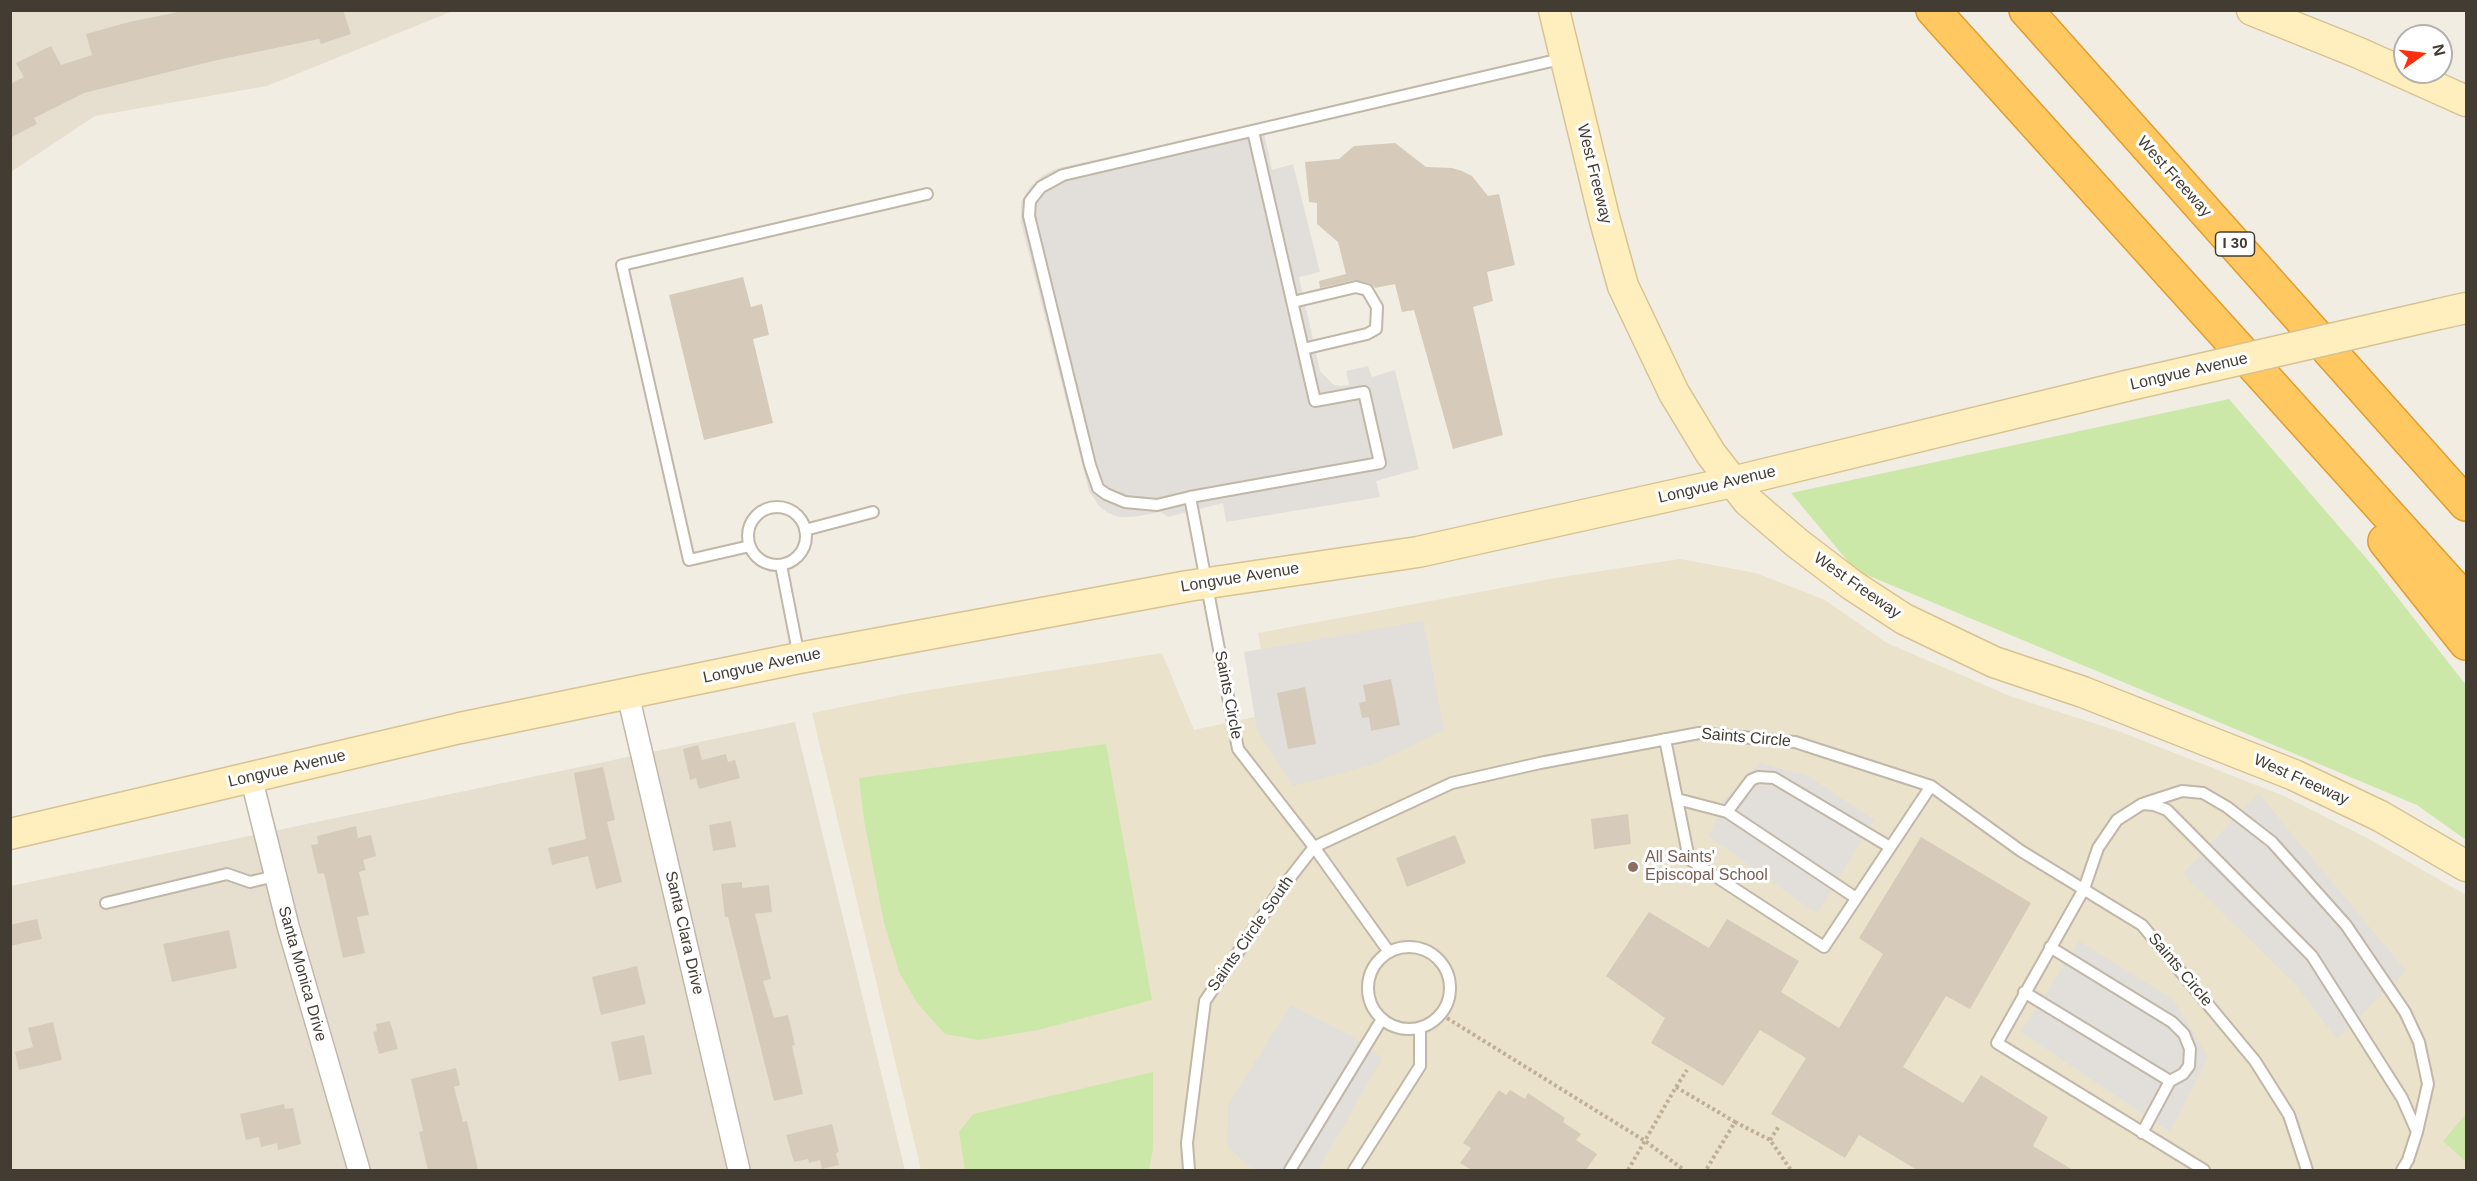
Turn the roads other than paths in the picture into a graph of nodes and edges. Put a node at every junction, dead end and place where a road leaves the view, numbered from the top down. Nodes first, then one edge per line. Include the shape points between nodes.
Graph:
1 (1554, 10) edge
2 (1933, 10) edge
3 (2026, 10) edge
4 (2253, 10) edge
5 (1565, 57) junction
6 (2466, 101) edge
7 (1253, 130) junction
8 (927, 194) dead end
9 (2149, 250) junction
10 (1293, 302) junction
11 (2453, 311) edge
12 (1303, 349) junction
13 (1732, 482) junction
14 (2455, 483) edge
15 (1190, 497) junction
16 (2466, 504) edge
17 (873, 512) dead end
18 (805, 530) junction
19 (750, 546) junction
20 (782, 565) junction
21 (1207, 583) junction
22 (2466, 601) edge
23 (2466, 643) edge
24 (799, 658) junction
25 (628, 695) junction
26 (1665, 739) junction
27 (251, 777) junction
28 (1930, 786) junction
29 (1677, 799) junction
30 (2142, 804) junction
31 (1727, 812) junction
32 (10, 834) edge
33 (1314, 847) junction
34 (1890, 847) junction
35 (2466, 866) edge
36 (275, 876) junction
37 (2084, 889) junction
38 (1856, 898) junction
39 (105, 903) dead end
40 (2050, 947) junction
41 (1389, 952) junction
42 (2024, 992) junction
43 (1382, 1019) junction
44 (1420, 1029) junction
45 (2170, 1081) junction
46 (2417, 1132) junction
47 (2142, 1133) junction
48 (359, 1170) edge
49 (740, 1170) edge
50 (1189, 1170) edge
51 (1290, 1170) edge
52 (1354, 1170) edge
53 (2204, 1170) edge
54 (2307, 1170) edge
55 (2402, 1170) edge

1 - 5 main road, West Freeway
2 - 9 highway
3 - 14 highway, West Freeway / I 30
4 - 6 main road via 2359,52
5 - 7 lane
5 - 13 main road, West Freeway via 1623,286 1674,393
7 - 10 lane
7 - 15 lane via 1063,175 1041,187 1029,201 1029,216 1098,488 1125,502 1157,505
8 - 19 lane via 622,265 689,560
9 - 22 highway
9 - 23 highway via 2175,306 2365,515
10 - 12 lane
10 - 12 lane via 1356,287 1367,290 1377,307 1376,329
11 - 13 main road, Longvue Avenue, bridge
12 - 15 lane via 1315,402 1364,392 1380,463
13 - 21 main road, Longvue Avenue via 1418,552
13 - 35 main road, West Freeway via 1797,543 1904,619 1994,662 2294,775 2380,816
14 - 16 highway, West Freeway / I 30
15 - 21 lane, Saints Circle
17 - 18 lane
18 - 19 lane via 789,510 770,508 761,512 749,527
18 - 20 lane via 806,539 798,556
19 - 20 lane via 762,561
20 - 24 lane
21 - 24 main road, Longvue Avenue
21 - 33 lane, Saints Circle via 1238,749
24 - 25 main road, Longvue Avenue
25 - 27 main road, Longvue Avenue via 460,728
25 - 49 street, Santa Clara Drive
26 - 28 lane, Saints Circle via 1699,733 1795,742
26 - 29 lane
26 - 33 lane, Saints Circle via 1452,783
27 - 32 main road, Longvue Avenue
27 - 36 street, Santa Monica Drive
28 - 34 lane
28 - 37 lane, Saints Circle via 2021,851
29 - 31 lane
29 - 38 lane via 1689,859 1824,947
30 - 37 lane via 2117,820 2098,848
30 - 46 lane via 2167,810 2312,956 2402,1098
30 - 46 lane via 2182,791 2203,793 2227,807 2272,842 2346,926 2405,1012 2419,1042 2428,1084
31 - 34 lane via 1751,780 1774,778
31 - 38 lane
33 - 41 lane
33 - 50 lane, Saints Circle South via 1205,1001 1187,1143
34 - 38 lane
36 - 39 lane via 250,882 227,874
36 - 48 street, Santa Monica Drive
37 - 40 lane
37 - 54 lane, Saints Circle via 2142,925 2255,1061 2289,1115
40 - 42 lane
40 - 45 lane via 2172,1022 2184,1034 2190,1049 2189,1066
41 - 43 lane via 1377,961 1368,989 1371,1004
41 - 44 lane via 1421,948 1446,968 1450,1000 1442,1015
42 - 45 lane
42 - 47 lane via 1997,1038 1999,1046
43 - 44 lane via 1405,1030
43 - 51 lane
44 - 52 lane via 1420,1066
45 - 47 lane
46 - 55 lane
47 - 53 lane

